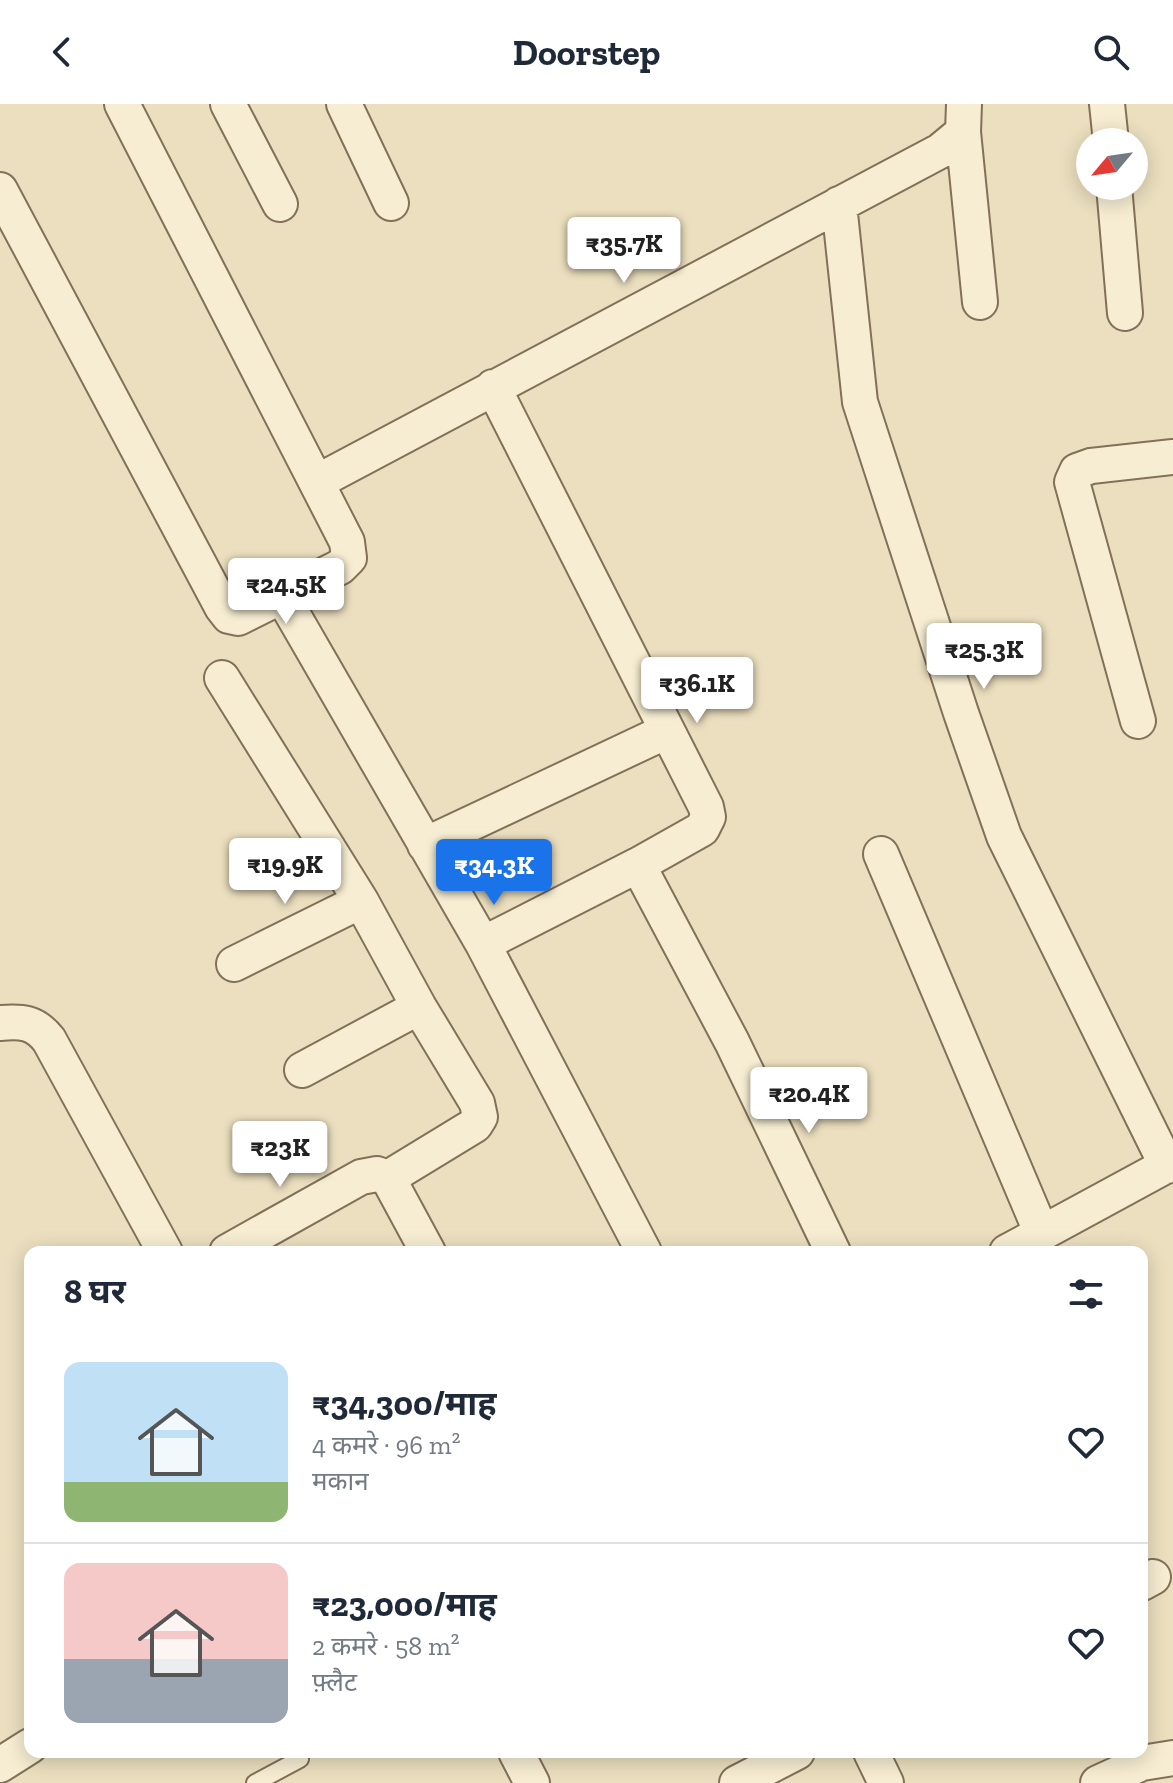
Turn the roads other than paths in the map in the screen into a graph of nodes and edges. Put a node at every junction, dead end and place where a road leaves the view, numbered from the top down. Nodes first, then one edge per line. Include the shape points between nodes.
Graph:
1 (122, 104) edge
2 (228, 104) edge
3 (344, 104) edge
4 (1107, 104) edge
5 (964, 118) edge
6 (1110, 128) edge
7 (0, 190) edge
8 (1115, 200) edge
9 (391, 203) dead end
10 (280, 204) dead end
11 (839, 204) junction
12 (980, 302) dead end
13 (1125, 313) dead end
14 (493, 387) junction
15 (1173, 457) edge
16 (317, 482) junction
17 (282, 596) junction
18 (222, 678) dead end
19 (1138, 721) dead end
20 (667, 731) junction
21 (425, 845) junction
22 (881, 854) dead end
23 (638, 865) junction
24 (361, 901) junction
25 (483, 944) junction
26 (234, 964) dead end
27 (419, 1007) junction
28 (0, 1023) edge
29 (302, 1070) dead end
30 (1170, 1164) edge
31 (388, 1178) junction
32 (1042, 1234) junction
33 (162, 1246) edge
34 (238, 1246) edge
35 (425, 1246) edge
36 (641, 1246) edge
37 (830, 1246) edge
38 (1019, 1246) edge
39 (24, 1750) edge
40 (519, 1758) edge
41 (785, 1758) edge
42 (874, 1758) edge
43 (1173, 1758) edge
44 (300, 1759) dead end
45 (0, 1765) edge
46 (255, 1783) edge
47 (532, 1783) edge
48 (737, 1783) edge
49 (886, 1783) edge
50 (1098, 1783) edge

1 - 16 street
2 - 10 street
3 - 9 street
4 - 6 street
5 - 11 street via 940,151
5 - 12 street
7 - 17 street via 222,607 238,618
8 - 13 street
11 - 14 street
11 - 30 street via 860,402 970,739 1004,836
14 - 16 street
14 - 20 street
15 - 19 street via 1091,466 1077,471 1072,482
16 - 17 street via 347,542 349,558
17 - 21 street
18 - 24 street
20 - 21 street
20 - 23 street via 708,817 702,829
21 - 25 street
22 - 32 street
23 - 25 street
23 - 37 street via 732,1042
24 - 26 street
24 - 27 street
25 - 36 street
27 - 29 street
27 - 31 street via 477,1103 480,1117
28 - 33 street via 30,1023 49,1040
30 - 32 street
31 - 34 street via 361,1177
31 - 35 street
32 - 38 street
39 - 45 street
40 - 47 street
41 - 48 street
42 - 49 street
43 - 50 street via 1142,1763
44 - 46 lane

